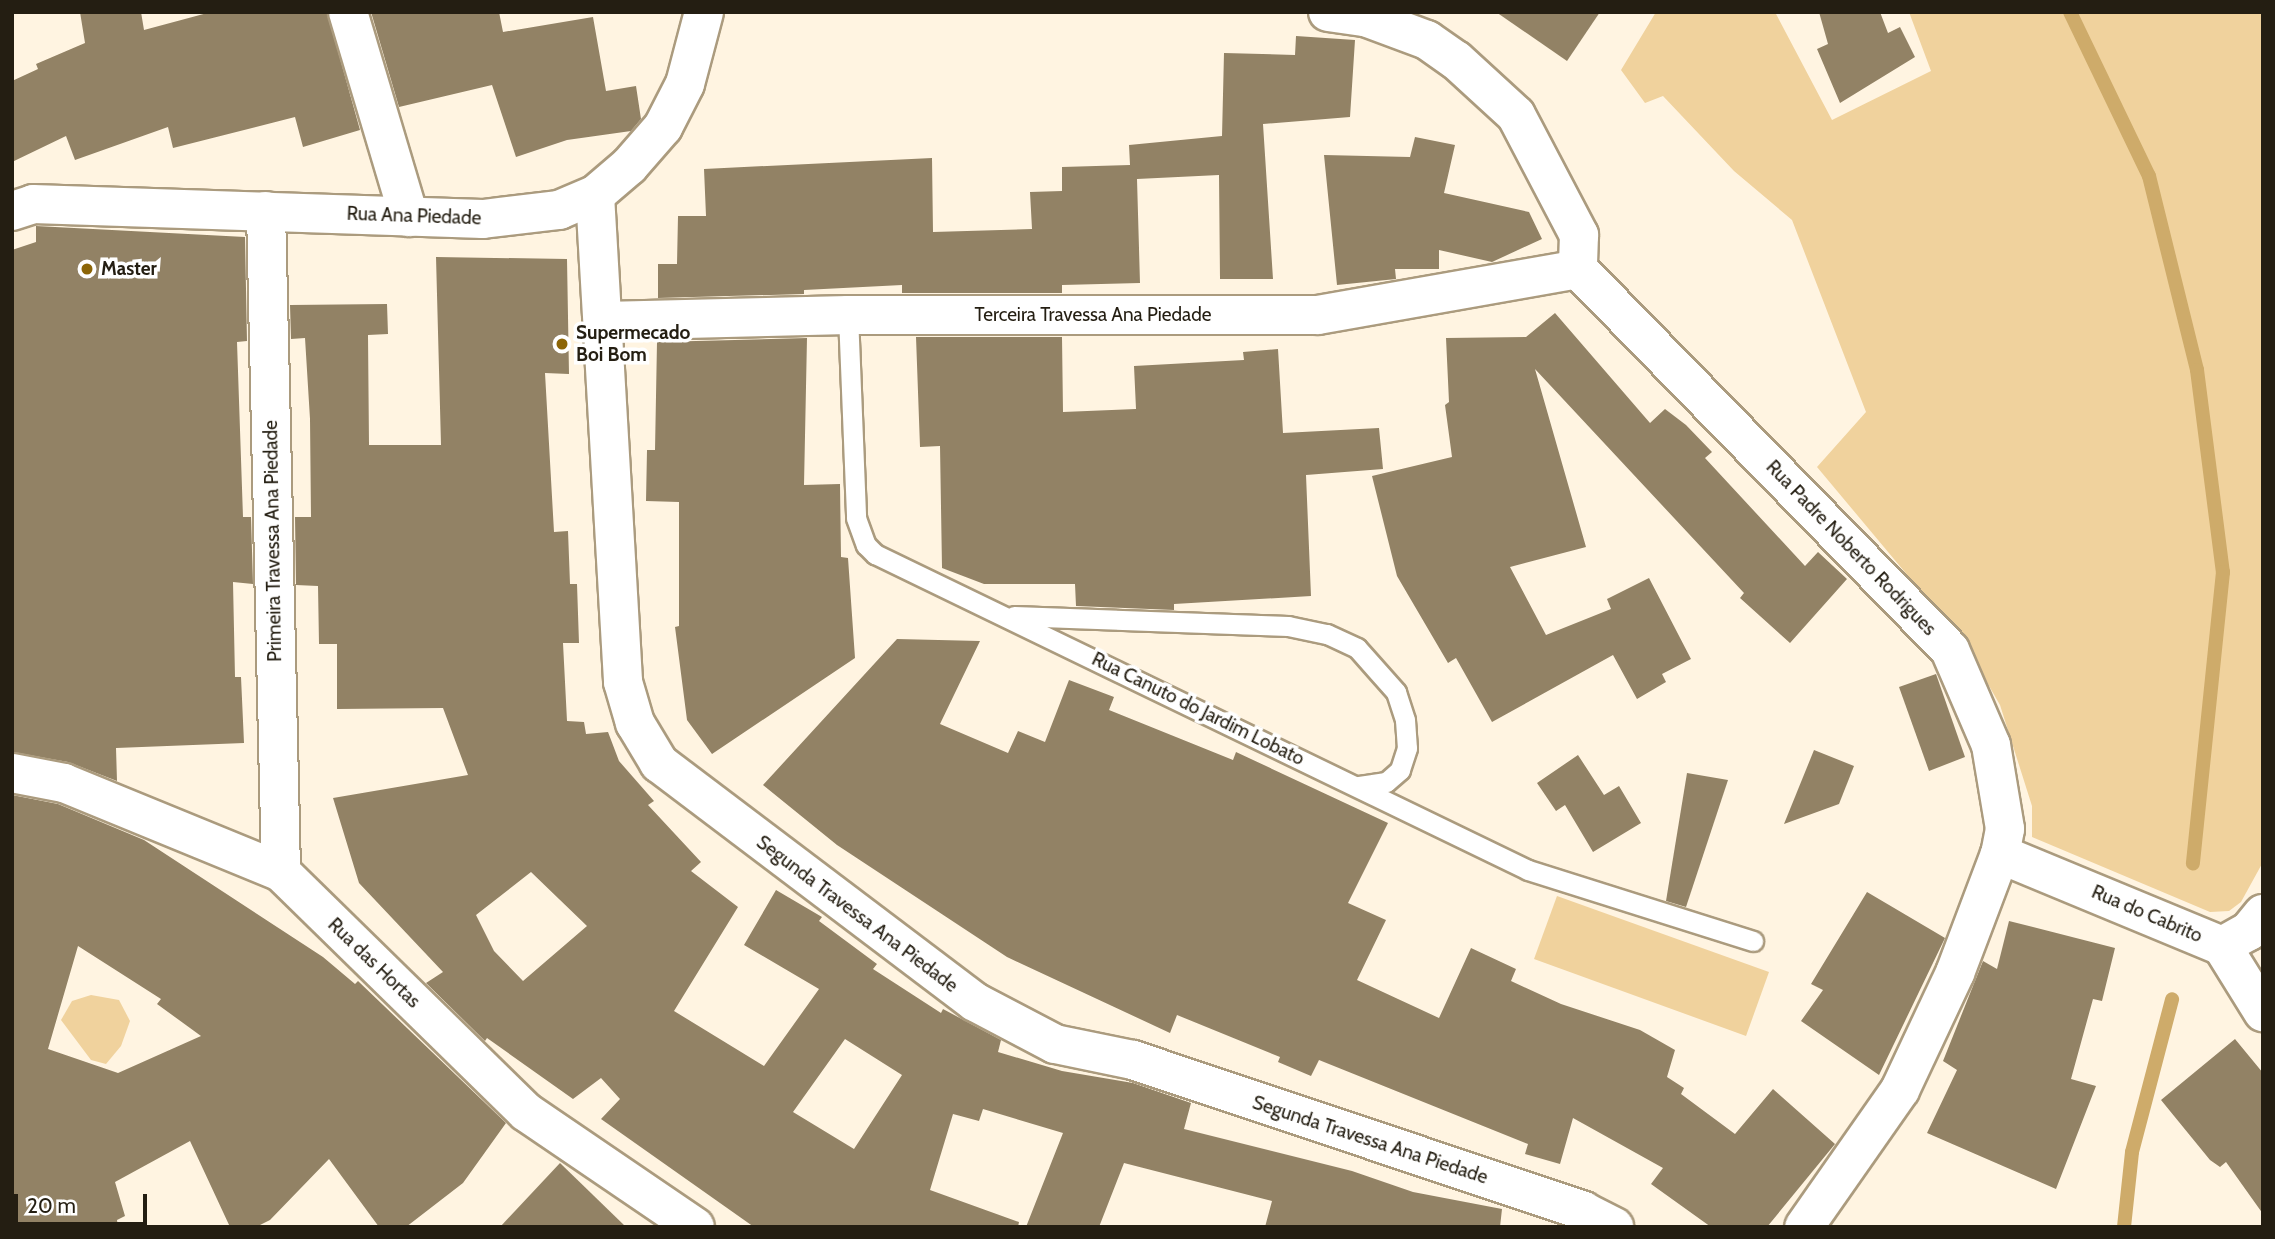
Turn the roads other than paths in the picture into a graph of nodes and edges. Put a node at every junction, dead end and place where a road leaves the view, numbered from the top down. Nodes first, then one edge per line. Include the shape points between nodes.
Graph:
1 (348, 12) edge
2 (704, 12) edge
3 (1328, 12) edge
4 (595, 195) junction
5 (12, 211) edge
6 (266, 211) junction
7 (409, 217) junction
8 (1578, 270) junction
9 (848, 315) junction
10 (604, 321) junction
11 (1004, 616) junction
12 (12, 773) edge
13 (1357, 786) junction
14 (2000, 853) junction
15 (281, 872) junction
16 (2263, 914) edge
17 (1753, 942) dead end
18 (2222, 946) junction
19 (2263, 1012) edge
20 (695, 1227) edge
21 (1614, 1227) edge
22 (1804, 1227) edge

1 - 7 street
2 - 4 street, Rua Ana Piedade via 685,84 663,127 629,166
3 - 8 street via 1365,17 1427,40 1489,87 1533,141 1579,235
4 - 7 street, Rua Ana Piedade via 559,210 520,217
4 - 10 street, Segunda Travessa Ana Piedade
5 - 6 street, Rua Ana Piedade via 33,204
6 - 7 street, Rua Ana Piedade
6 - 15 street, Primeira Travessa Ana Piedade
8 - 9 street, Terceira Travessa Ana Piedade via 1318,316
8 - 14 street, Rua Padre Noberto Rodrigues via 1950,650 1991,745 2004,805
9 - 10 street, Terceira Travessa Ana Piedade
9 - 11 lane, Rua Canuto do Jardim Lobato via 859,532 866,545 889,563
10 - 21 street, Segunda Travessa Ana Piedade via 623,682 635,723 659,763 975,1002 1055,1044 1133,1060 1583,1211
11 - 13 lane, Rua Canuto do Jardim Lobato
11 - 13 lane via 1289,626 1327,634 1357,648 1395,692 1405,720 1406,748 1400,770 1385,782
12 - 15 street, Rua das Hortas via 64,783
13 - 17 lane, Rua Canuto do Jardim Lobato via 1534,872
14 - 18 street, Rua do Cabrito
14 - 22 street, Rua Padre Noberto Rodrigues via 1955,973 1900,1090
15 - 20 street, Rua das Hortas via 526,1112
16 - 18 street via 2249,931
18 - 19 street, Rua do Cabrito

